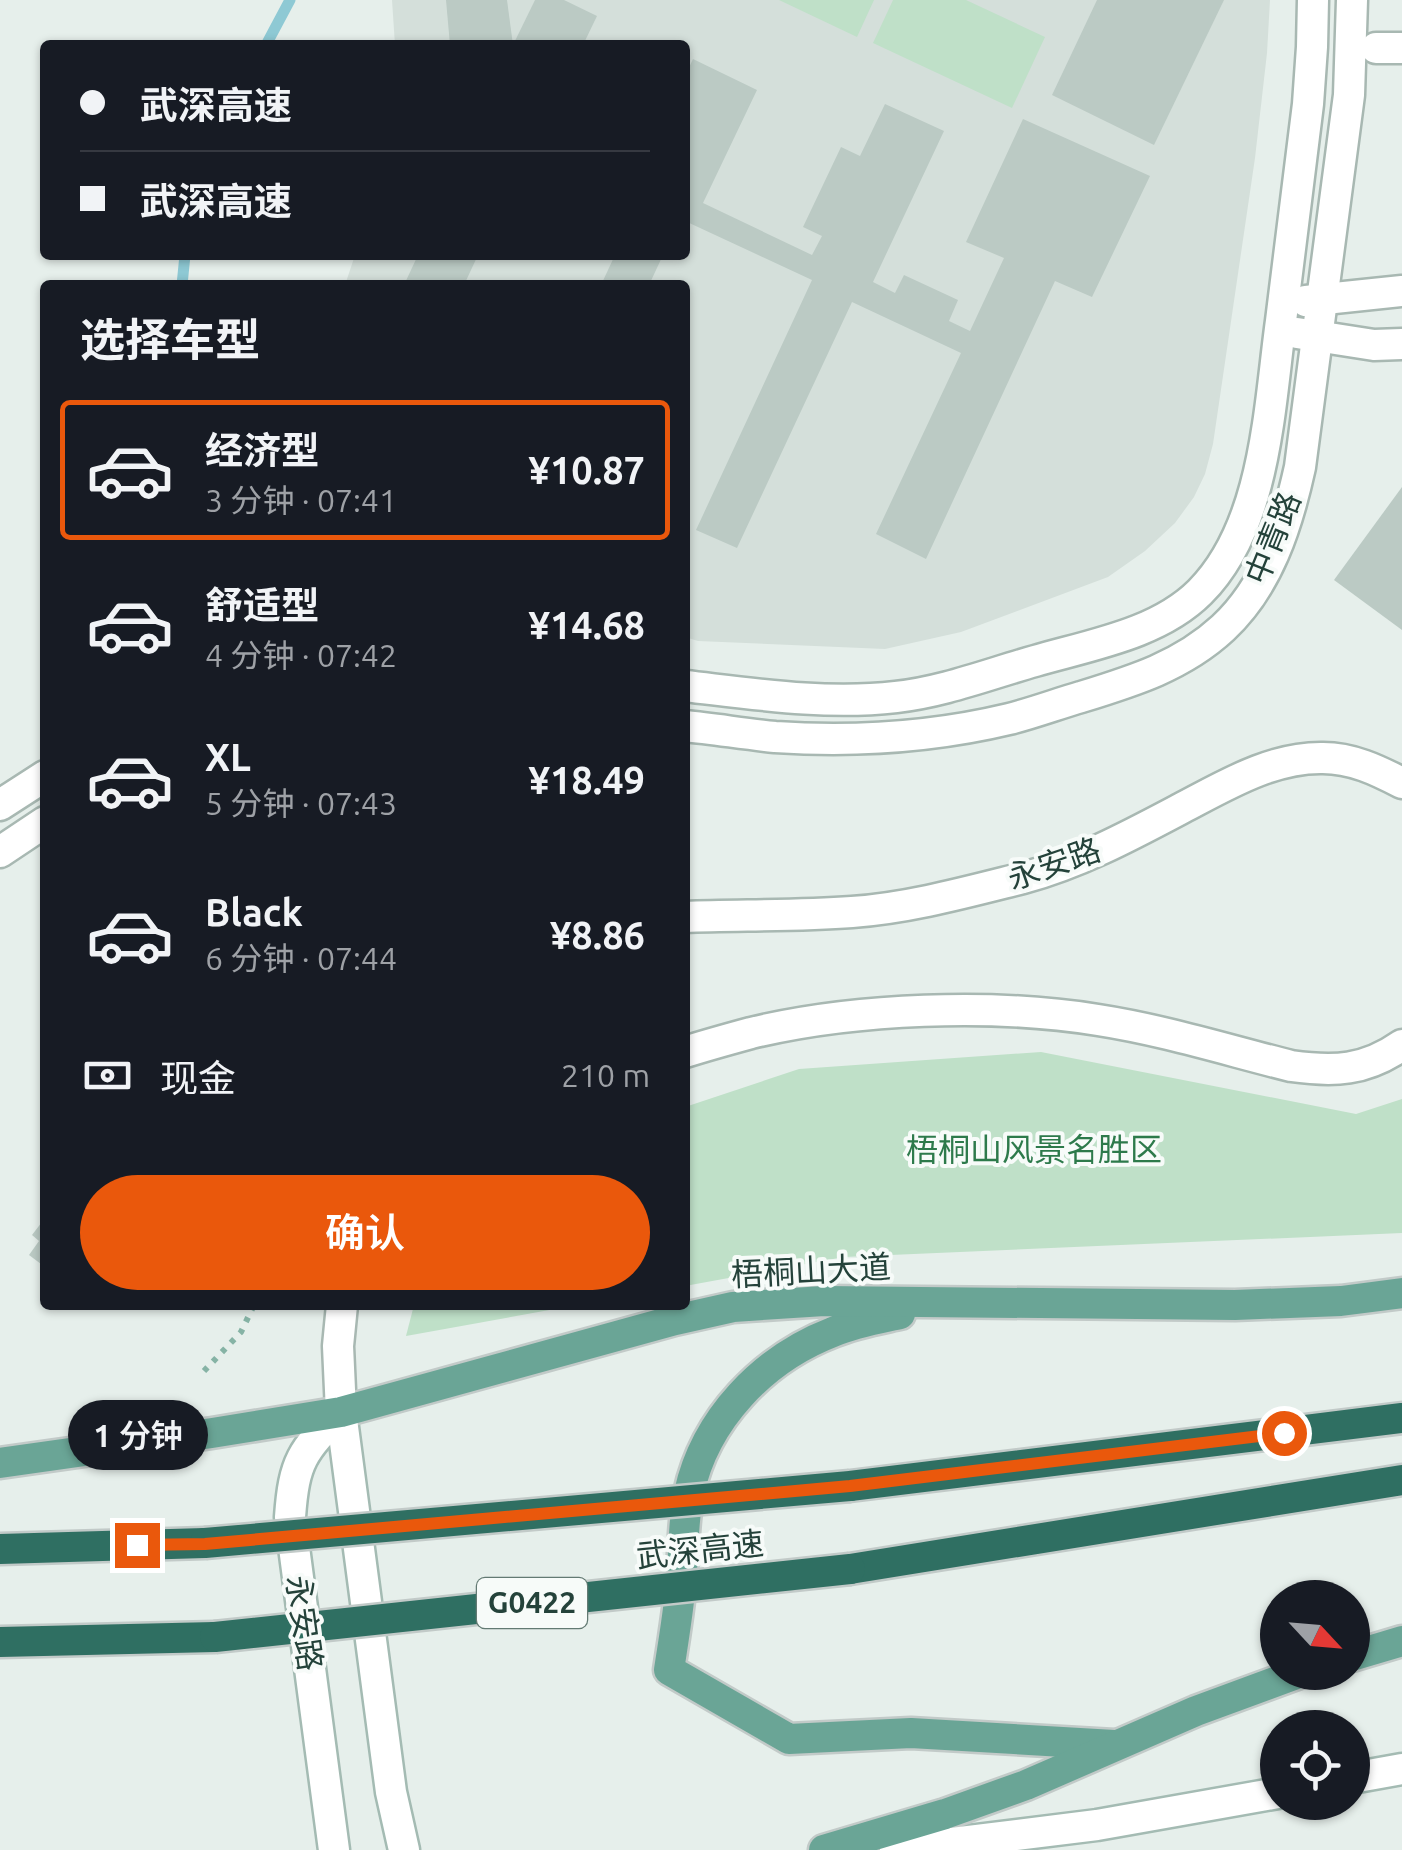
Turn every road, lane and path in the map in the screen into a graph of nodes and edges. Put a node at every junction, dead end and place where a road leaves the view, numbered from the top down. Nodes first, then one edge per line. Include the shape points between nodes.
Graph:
1 (1313, 0) edge
2 (1352, 0) edge
3 (1402, 291) edge
4 (1323, 300) junction
5 (1281, 317) junction
6 (1318, 337) junction
7 (1402, 344) edge
8 (690, 687) edge
9 (690, 727) edge
10 (40, 779) edge
11 (1402, 782) edge
12 (0, 806) edge
13 (40, 825) edge
14 (0, 852) edge
15 (690, 916) edge
16 (1402, 1044) edge
17 (690, 1051) edge
18 (1402, 1293) edge
19 (962, 1301) junction
20 (252, 1310) edge
21 (342, 1310) edge
22 (204, 1371) dead end
23 (341, 1412) junction
24 (1402, 1418) edge
25 (0, 1463) edge
26 (1402, 1480) edge
27 (0, 1548) edge
28 (1402, 1641) edge
29 (0, 1642) edge
30 (1370, 1651) edge
31 (1260, 1687) edge
32 (1114, 1745) junction
33 (1402, 1768) edge
34 (1370, 1774) edge
35 (1260, 1796) edge
36 (334, 1850) edge
37 (404, 1850) edge
38 (824, 1850) edge
39 (894, 1850) edge

1 - 5 street, 中青路 via 1308,104
2 - 4 street, 中青路 via 1349,94
3 - 4 street
4 - 5 street
4 - 6 street, 中青路
5 - 6 street
5 - 8 street, 中青路 via 1264,447 1246,516 1219,571 1177,610 1123,635 900,697 812,699
6 - 7 street
6 - 9 street, 中青路 via 1300,467 1276,549 1244,604 1185,658 1010,719 950,730 820,739
10 - 12 street
11 - 15 street, 永安路 via 1346,760 1298,760 1243,776 1114,844 1028,876 854,912
13 - 14 street
16 - 17 street via 1351,1068 1310,1069 1103,1020 986,1010 819,1022
18 - 19 main road, 梧桐山大道 via 1234,1305
19 - 23 main road, 梧桐山大道 via 733,1307
19 - 32 main road via 834,1332 800,1347 741,1393 702,1454 690,1490 669,1670 790,1739 911,1733
20 - 22 path via 241,1332
21 - 23 street, 永安路
23 - 25 main road, 梧桐山大道
23 - 36 street, 永安路 via 299,1463 290,1518
23 - 37 street, 永安路
24 - 27 highway, 武深高速, bridge via 850,1486 205,1544
26 - 29 highway, 武深高速 / G0422, bridge via 850,1569 214,1636
28 - 30 main road
31 - 32 main road
32 - 38 main road via 1026,1785
33 - 34 street
35 - 39 street via 1097,1826

